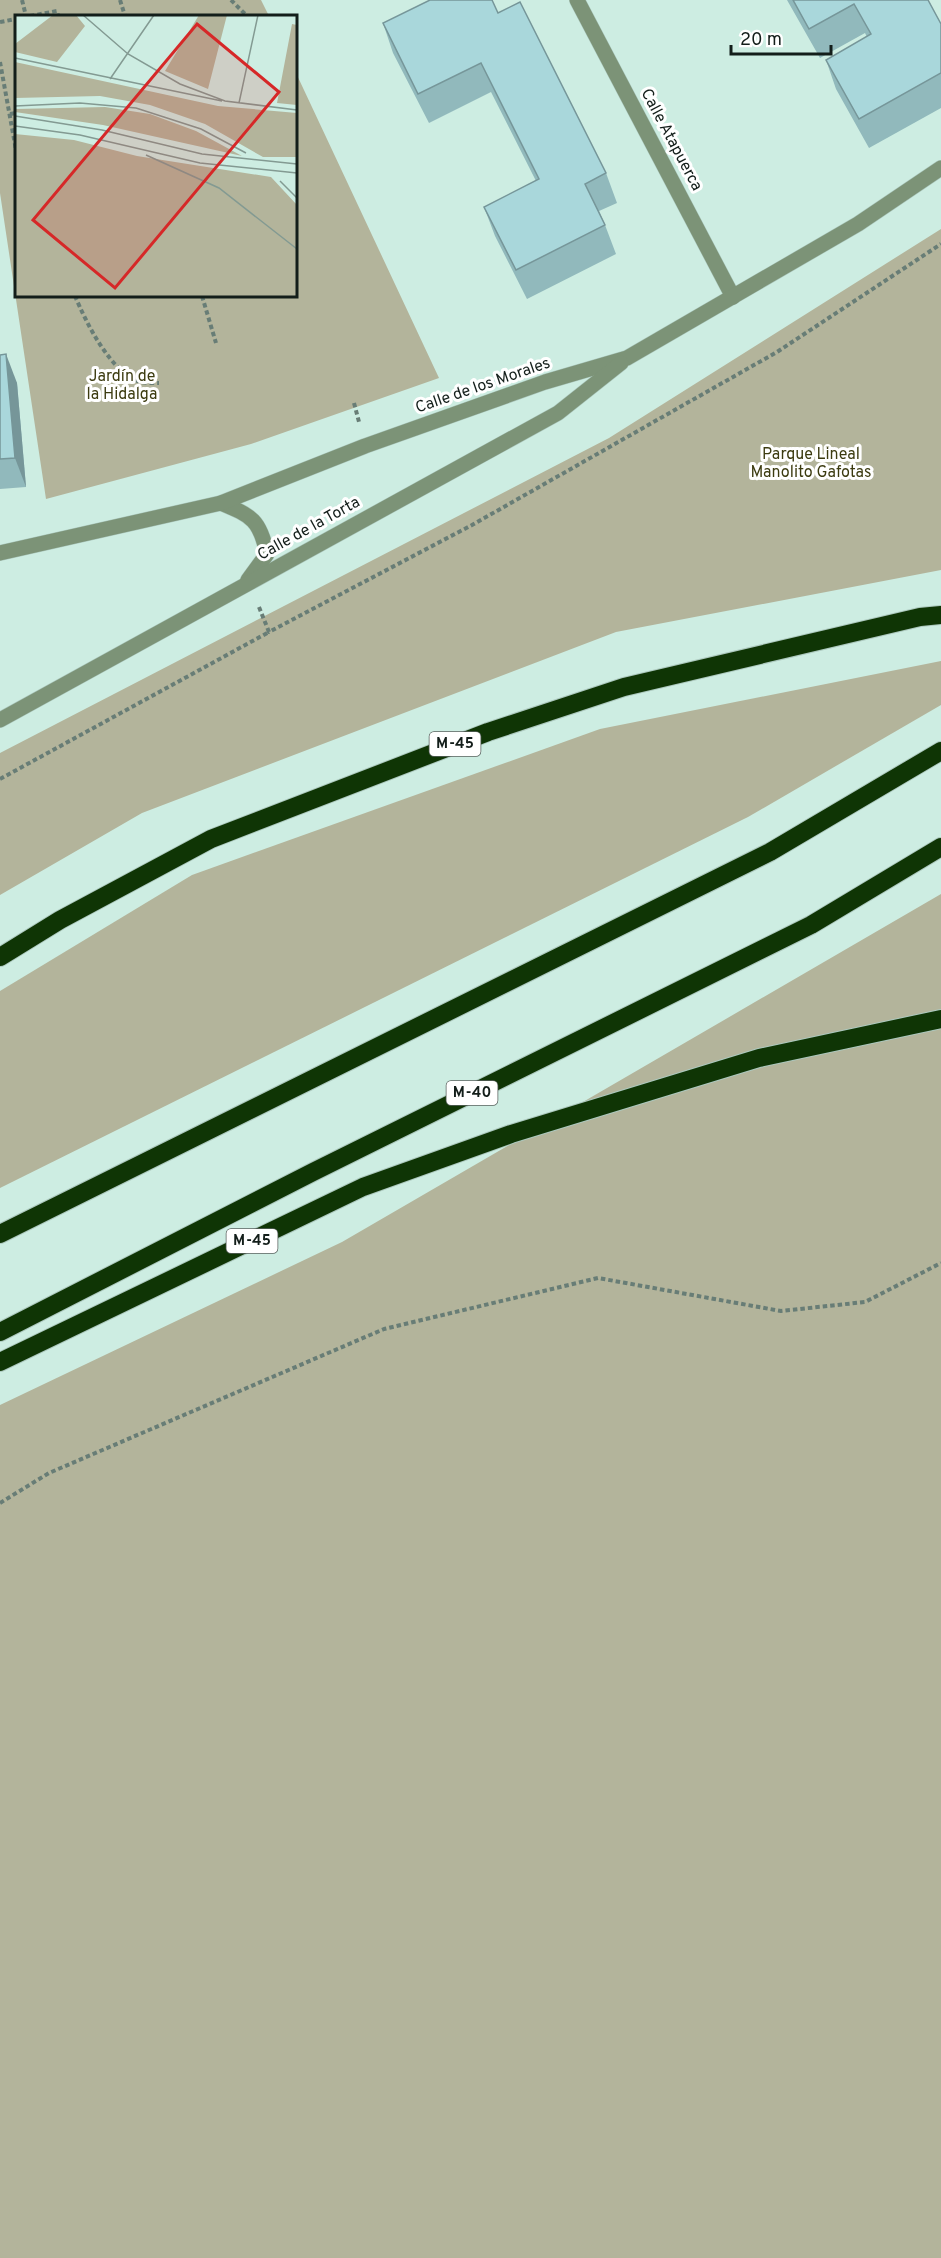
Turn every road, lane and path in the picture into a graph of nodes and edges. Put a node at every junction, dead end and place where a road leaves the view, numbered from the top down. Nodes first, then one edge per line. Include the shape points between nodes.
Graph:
1 (22, 0) edge
2 (120, 0) edge
3 (231, 0) edge
4 (577, 0) edge
5 (28, 15) edge
6 (34, 15) edge
7 (58, 15) edge
8 (125, 15) edge
9 (246, 15) edge
10 (15, 19) edge
11 (0, 22) edge
12 (0, 62) edge
13 (15, 113) edge
14 (10, 114) junction
15 (15, 144) edge
16 (941, 168) edge
17 (941, 244) edge
18 (75, 297) edge
19 (202, 297) edge
20 (733, 297) junction
21 (216, 343) dead end
22 (627, 358) junction
23 (159, 383) dead end
24 (221, 504) junction
25 (0, 553) edge
26 (245, 585) junction
27 (259, 607) dead end
28 (941, 615) edge
29 (269, 632) junction
30 (0, 720) edge
31 (941, 751) edge
32 (0, 779) edge
33 (941, 847) edge
34 (0, 957) edge
35 (941, 1019) edge
36 (0, 1234) edge
37 (941, 1263) edge
38 (0, 1332) edge
39 (0, 1362) edge
40 (0, 1503) edge

1 - 5 path
2 - 8 path
3 - 9 path
4 - 20 street, Calle Atapuerca
6 - 7 path via 57,11
10 - 11 path
12 - 14 path
13 - 14 path
14 - 15 path
16 - 20 street, Calle de los Morales via 858,224
17 - 29 path via 747,370 472,525
18 - 23 path via 84,318 119,367 140,382
19 - 21 path
20 - 22 street, Calle de los Morales
22 - 24 street, Calle de los Morales via 544,382 365,446
22 - 26 street, Calle de la Torta via 558,413
24 - 25 street, Calle de los Morales
24 - 26 street via 247,514 262,532 267,554
26 - 30 street, Calle de la Torta
27 - 29 path
28 - 34 highway, M-45 via 624,687 488,732 210,839
29 - 32 path
31 - 36 highway via 770,852
33 - 38 highway, M-40 via 811,925
35 - 39 highway, M-45 via 759,1058 511,1134 384,1180
37 - 40 path via 865,1302 781,1311 598,1278 384,1329 49,1473

